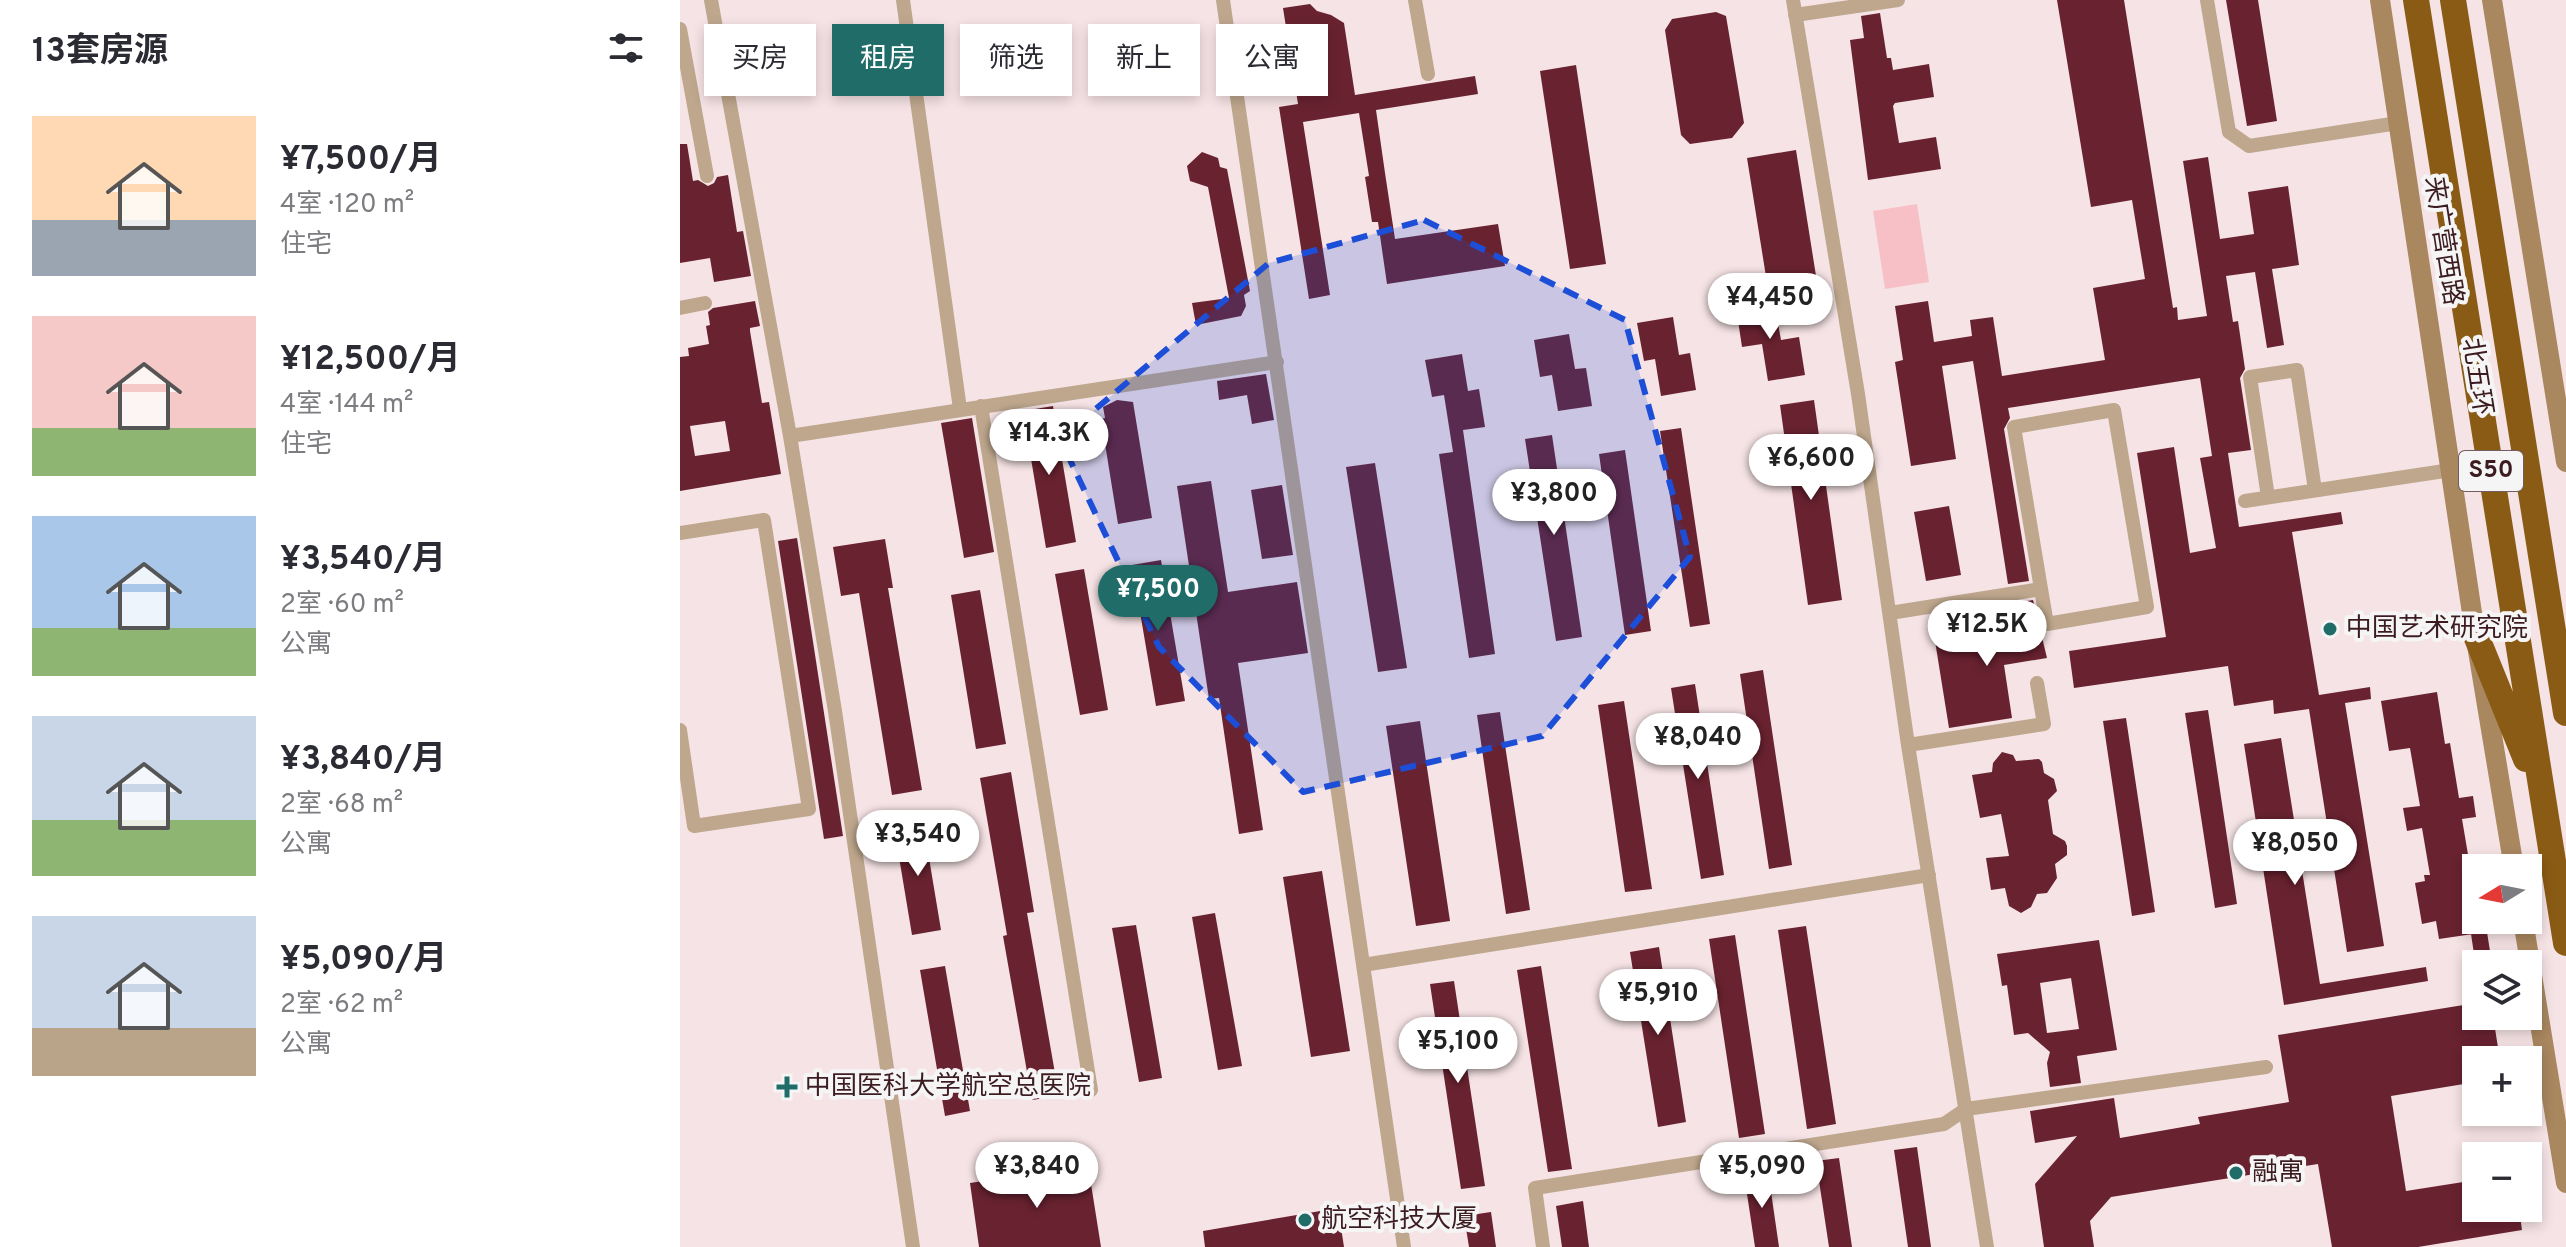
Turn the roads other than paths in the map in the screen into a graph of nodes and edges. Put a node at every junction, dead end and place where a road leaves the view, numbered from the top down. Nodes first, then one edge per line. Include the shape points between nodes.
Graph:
1 (711, 0) edge
2 (903, 0) edge
3 (1223, 0) edge
4 (1415, 0) edge
5 (1898, 0) edge
6 (2207, 0) edge
7 (2380, 0) edge
8 (2416, 0) edge
9 (2453, 0) edge
10 (2492, 0) edge
11 (1794, 8) edge
12 (680, 29) edge
13 (1428, 74) dead end
14 (2398, 123) junction
15 (707, 176) dead end
16 (705, 303) dead end
17 (680, 308) edge
18 (1277, 362) junction
19 (981, 406) junction
20 (960, 409) junction
21 (790, 436) junction
22 (2566, 462) edge
23 (2451, 470) junction
24 (2315, 490) junction
25 (2268, 497) junction
26 (2245, 501) dead end
27 (680, 533) edge
28 (2041, 589) junction
29 (1890, 613) junction
30 (2475, 633) junction
31 (2037, 683) dead end
32 (2566, 713) edge
33 (680, 730) edge
34 (1908, 745) junction
35 (2545, 806) junction
36 (2512, 854) edge
37 (1929, 875) junction
38 (2525, 934) edge
39 (2566, 943) edge
40 (1363, 965) junction
41 (2266, 1067) dead end
42 (1091, 1090) dead end
43 (1966, 1109) junction
44 (2566, 1183) edge
45 (913, 1247) edge
46 (1404, 1247) edge
47 (1543, 1247) edge
48 (1987, 1247) edge

1 - 21 street
2 - 20 street
3 - 18 street
4 - 13 street
5 - 11 street
6 - 14 street via 2229,132 2249,146
7 - 14 street, 来广营西路
8 - 35 highway, 北五环 / S50
9 - 32 highway, 北五环 / S50
10 - 22 street
11 - 29 street
12 - 15 street
14 - 23 street, 来广营西路
16 - 17 street
18 - 19 street
18 - 40 street
19 - 20 street
19 - 42 street
20 - 21 street
21 - 45 street
23 - 24 street
23 - 30 street, 来广营西路
24 - 25 street
24 - 25 street via 2297,370 2250,377
25 - 26 street
27 - 33 street via 764,520 809,809 694,826
28 - 28 street via 2047,624 2147,607 2114,410 2014,427
28 - 29 street
29 - 34 street
30 - 35 highway
30 - 36 street, 来广营西路
31 - 34 street via 2044,724
34 - 37 street
35 - 39 highway, 北五环 / S50
37 - 40 street
37 - 43 street
38 - 44 street
40 - 46 street
41 - 43 street
43 - 47 street via 1944,1124 1535,1188
43 - 48 street

